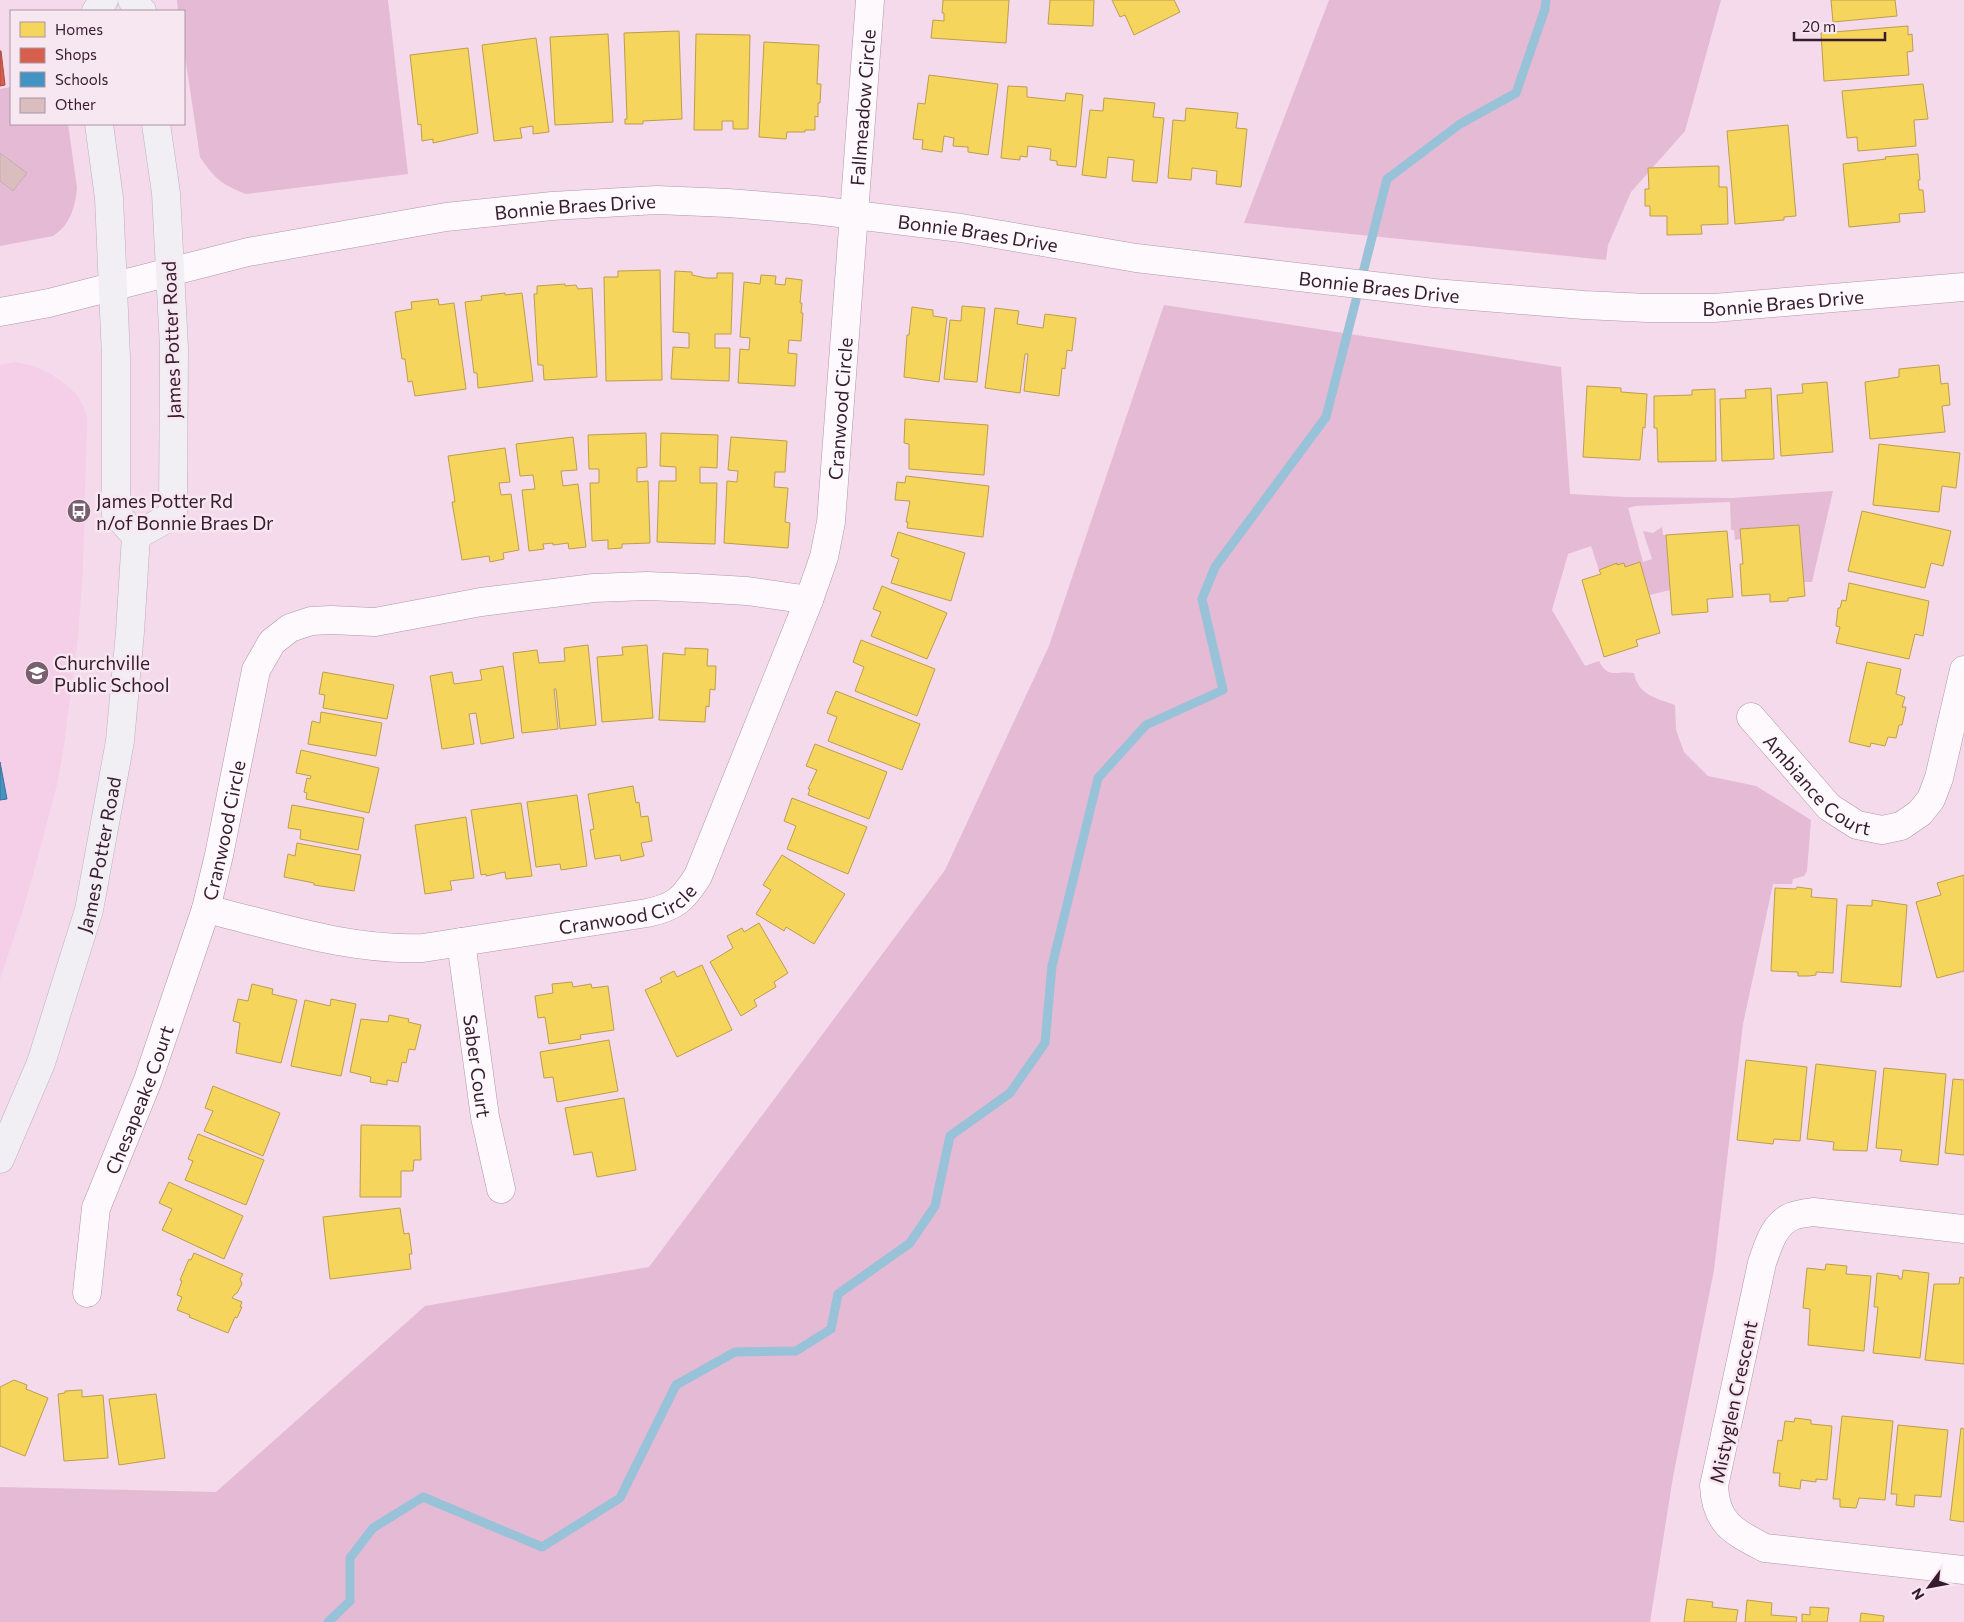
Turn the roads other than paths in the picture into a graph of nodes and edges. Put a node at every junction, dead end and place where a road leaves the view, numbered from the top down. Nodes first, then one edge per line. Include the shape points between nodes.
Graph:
1 (132, 0) edge
2 (870, 0) edge
3 (141, 10) edge
4 (99, 125) edge
5 (156, 125) edge
6 (854, 215) junction
7 (170, 272) junction
8 (113, 286) junction
9 (1964, 287) edge
10 (0, 312) edge
11 (136, 536) junction
12 (809, 600) junction
13 (1964, 670) edge
14 (1752, 717) dead end
15 (206, 909) junction
16 (461, 942) junction
17 (0, 1159) edge
18 (501, 1189) dead end
19 (1964, 1229) edge
20 (87, 1293) dead end
21 (1964, 1570) edge

1 - 3 main road
2 - 6 street, Fallmeadow Circle
4 - 8 main road via 109,198
5 - 7 main road, James Potter Road via 166,193
6 - 7 street, Bonnie Braes Drive via 787,207 657,200 552,206 446,217 248,252
6 - 9 street, Bonnie Braes Drive via 961,228 1136,258 1434,293 1584,305 1714,308
6 - 12 street, Cranwood Circle via 831,522 824,557
7 - 8 street, Bonnie Braes Drive
7 - 11 main road, James Potter Road via 175,361 173,515
8 - 10 street, Bonnie Braes Drive
8 - 11 main road via 117,371 116,514
11 - 17 main road, James Potter Road via 120,741 89,910 42,1064
12 - 15 street, Cranwood Circle via 696,588 594,588 481,602 375,622 321,620 290,628 272,642 256,670
12 - 16 street, Cranwood Circle via 698,876 685,896 665,909 647,913
13 - 14 street, Ambiance Court via 1939,778 1931,799 1920,813 1901,826 1882,830 1857,825 1829,807
15 - 16 street, Cranwood Circle via 313,936 380,948 423,948
15 - 20 street, Chesapeake Court via 148,1080 96,1208
16 - 18 street, Saber Court via 486,1117
19 - 21 street, Mistyglen Crescent via 1813,1212 1791,1216 1780,1226 1771,1237 1762,1263 1714,1486 1715,1504 1724,1520 1738,1535 1765,1548

